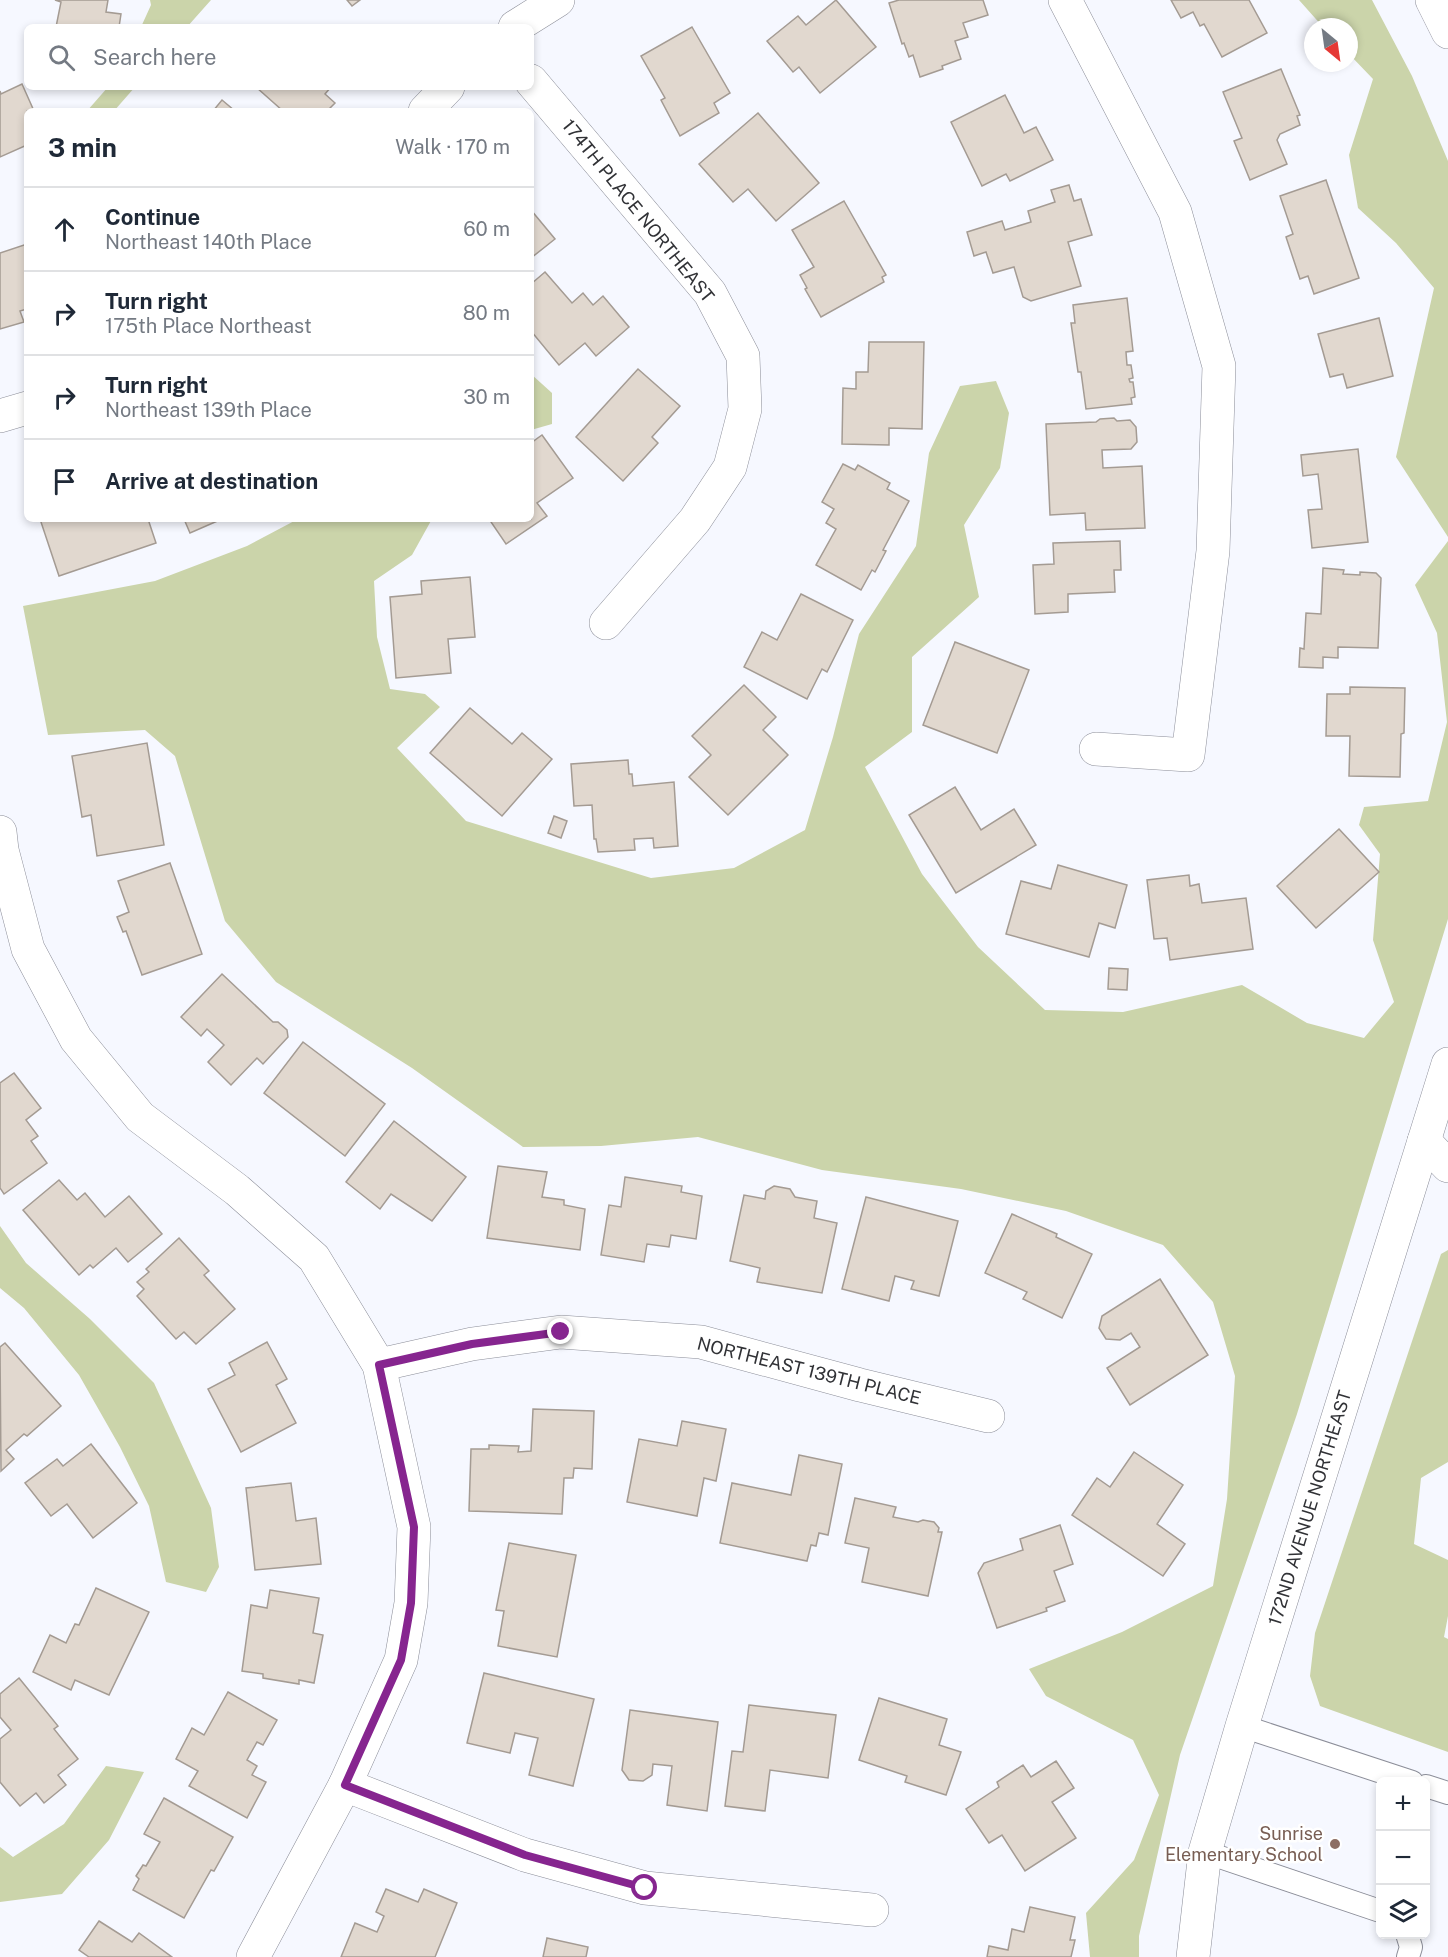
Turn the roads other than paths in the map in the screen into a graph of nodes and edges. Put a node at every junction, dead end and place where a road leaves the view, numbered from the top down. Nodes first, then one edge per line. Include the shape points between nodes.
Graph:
1 (558, 0) edge
2 (1065, 0) edge
3 (1432, 0) edge
4 (520, 24) edge
5 (1448, 32) edge
6 (534, 85) edge
7 (445, 90) edge
8 (428, 108) edge
9 (24, 409) edge
10 (0, 416) edge
11 (606, 623) dead end
12 (1096, 749) dead end
13 (0, 832) edge
14 (1448, 1064) edge
15 (1424, 1141) junction
16 (1448, 1166) edge
17 (379, 1365) junction
18 (988, 1416) dead end
19 (1242, 1726) junction
20 (1398, 1777) edge
21 (345, 1785) junction
22 (1430, 1788) edge
23 (1448, 1793) edge
24 (1205, 1852) junction
25 (872, 1910) dead end
26 (1376, 1910) edge
27 (1408, 1939) edge
28 (253, 1957) edge
29 (1193, 1957) edge
30 (1408, 1957) edge

1 - 4 street
2 - 12 street via 1175,212 1219,366 1213,551 1188,755
3 - 5 street
6 - 11 street, 174TH PLACE NORTHEAST via 710,292 743,356 745,409 729,467 695,520
7 - 8 street
9 - 10 street
13 - 17 street via 28,949 76,1039 140,1117 237,1190 314,1258
14 - 15 street, 172ND AVENUE NORTHEAST
15 - 16 street
15 - 19 street, 172ND AVENUE NORTHEAST
17 - 18 street, NORTHEAST 139TH PLACE via 472,1344 561,1332 701,1342
17 - 21 street via 414,1527 411,1603 401,1660
19 - 20 lane
19 - 24 street, 172ND AVENUE NORTHEAST
21 - 25 street via 525,1855 645,1888
21 - 28 street
22 - 23 lane
24 - 26 lane
24 - 29 street, 172ND AVENUE NORTHEAST
27 - 30 lane

